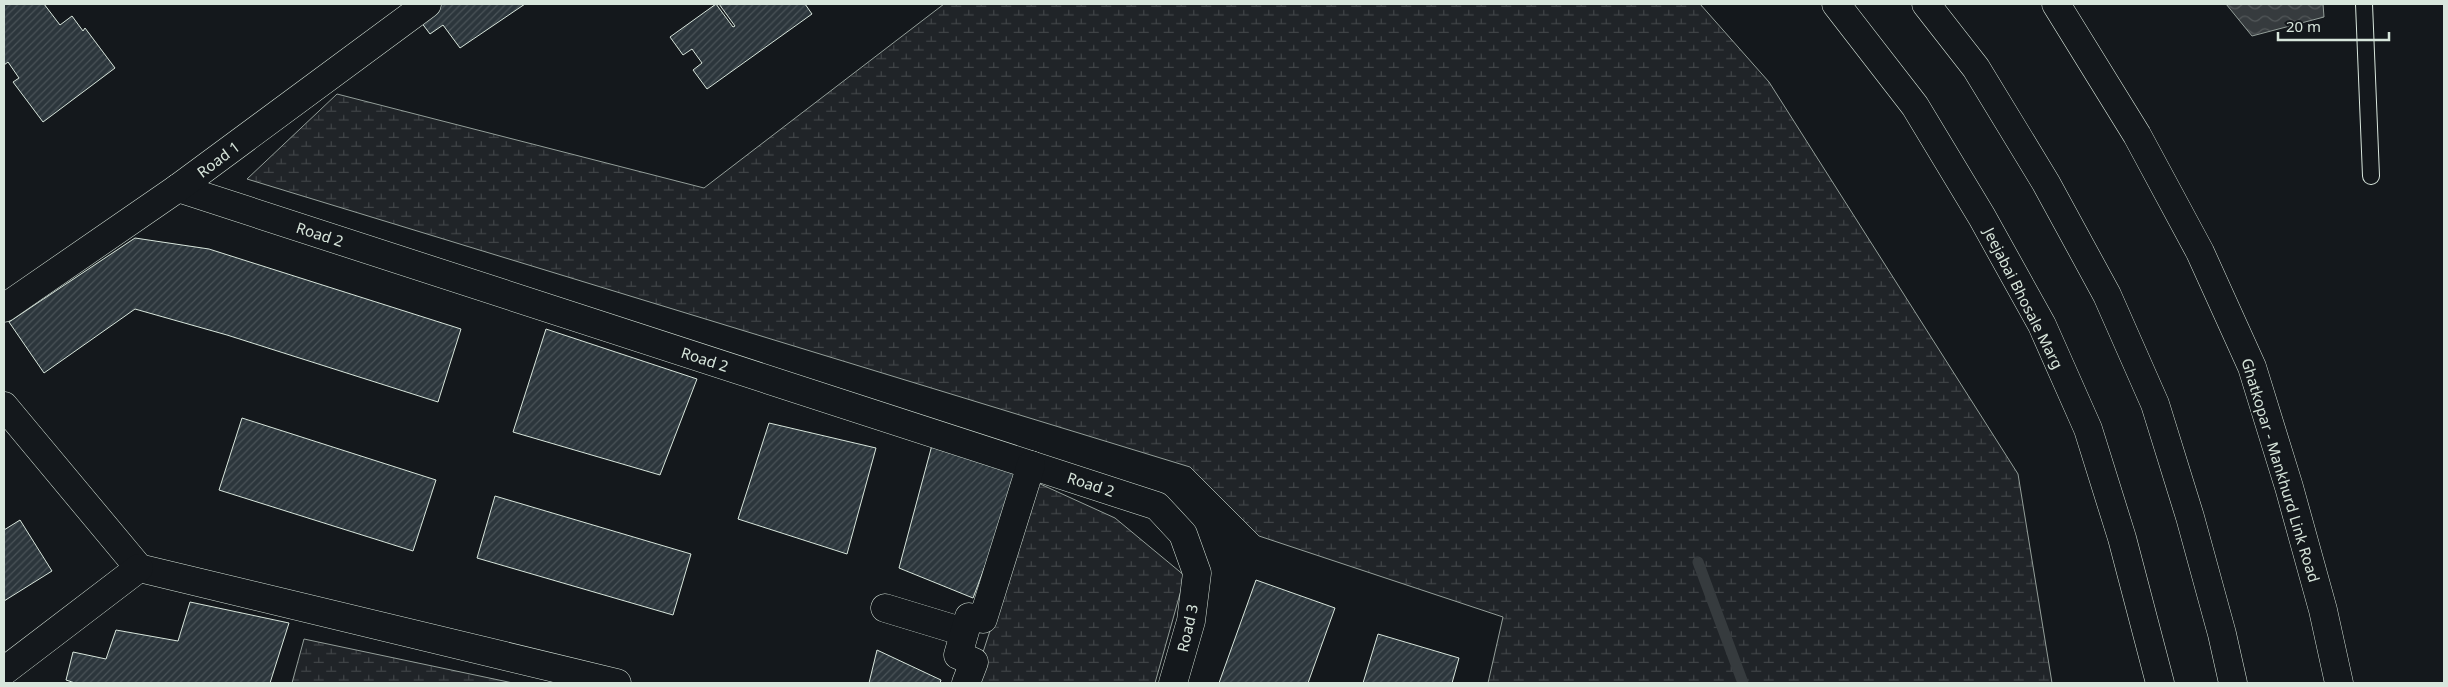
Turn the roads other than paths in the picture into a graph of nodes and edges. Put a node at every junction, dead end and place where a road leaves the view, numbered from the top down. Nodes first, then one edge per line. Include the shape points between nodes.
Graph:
1 (428, 4) edge
2 (1836, 4) edge
3 (1926, 4) edge
4 (2056, 4) edge
5 (2364, 4) edge
6 (2371, 176) dead end
7 (178, 188) junction
8 (4, 308) edge
9 (4, 406) edge
10 (1031, 465) junction
11 (139, 568) junction
12 (1197, 573) joint
13 (885, 608) dead end
14 (964, 632) junction
15 (4, 671) edge
16 (616, 683) edge
17 (966, 683) edge
18 (1173, 683) edge
19 (2160, 683) edge
20 (2233, 683) edge
21 (2339, 683) edge

1 - 7 main road, Road 1
2 - 19 main road, Jeejabai Bhosale Marg via 1915,106 1982,216 2042,325 2088,429 2122,538
3 - 20 main road via 1976,68 2046,183 2107,295 2154,404 2193,526
4 - 21 main road, Ghatkopar - Mankhurd Link Road via 2137,135 2196,243 2252,367 2310,563
5 - 6 lane
7 - 8 main road, Road 1
7 - 10 main road, Road 2
9 - 11 main road
10 - 12 main road, Road 2 via 1157,506 1183,534
10 - 14 main road via 982,619 969,617
11 - 15 main road
11 - 16 main road
12 - 18 main road, Road 3 via 1191,621
13 - 14 main road
14 - 17 main road via 958,655 974,662

